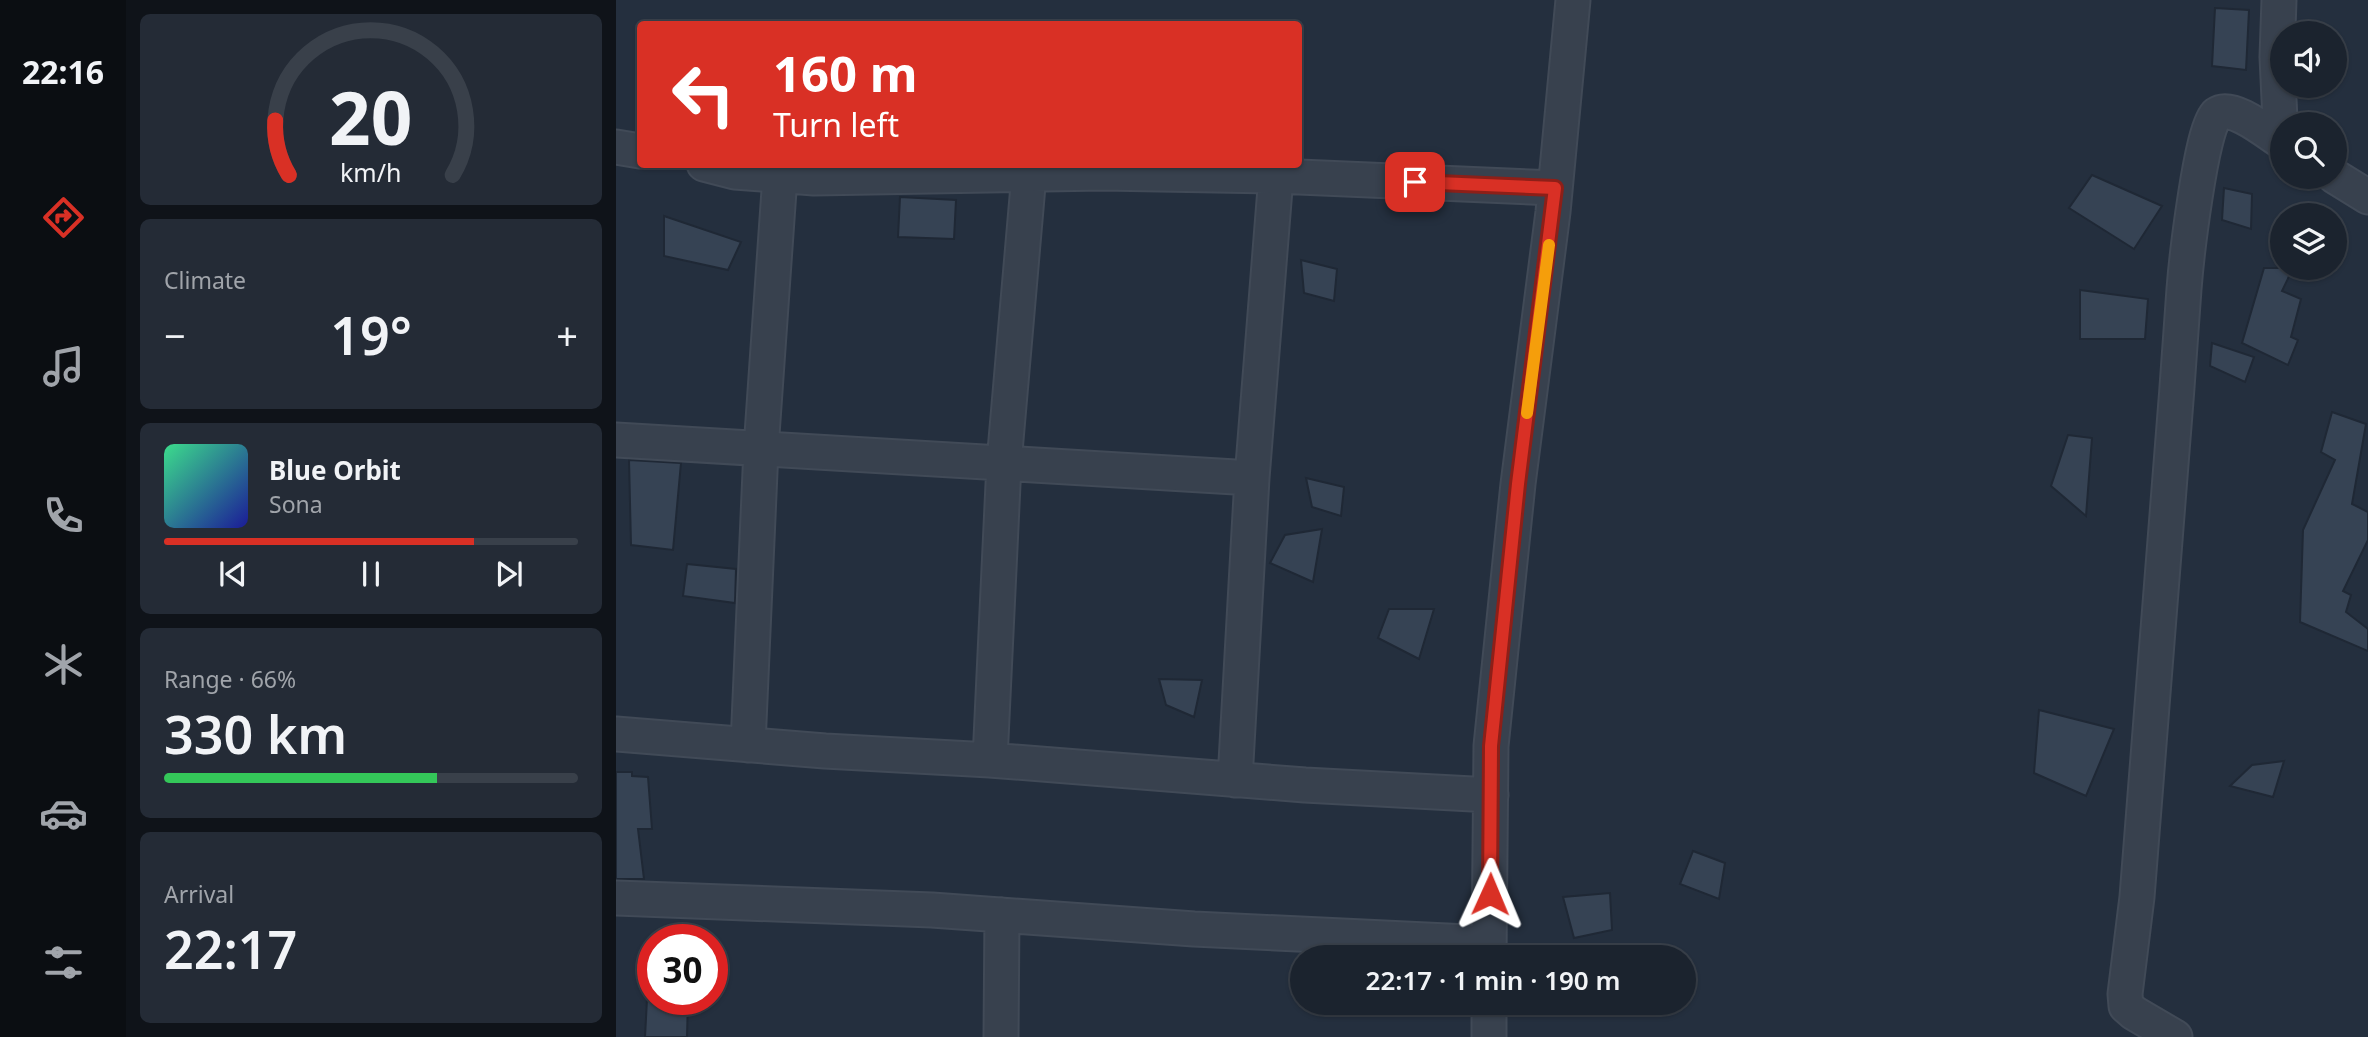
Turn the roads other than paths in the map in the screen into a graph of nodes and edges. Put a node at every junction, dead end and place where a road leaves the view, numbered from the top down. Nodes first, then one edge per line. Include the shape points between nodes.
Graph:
1 (1573, 0) edge
2 (2280, 0) edge
3 (2280, 112) edge
4 (2270, 134) edge
5 (616, 147) edge
6 (637, 150) edge
7 (720, 168) edge
8 (1029, 174) junction
9 (780, 176) junction
10 (1276, 176) junction
11 (2347, 184) edge
12 (1555, 188) junction
13 (2368, 197) edge
14 (616, 440) edge
15 (761, 449) junction
16 (1004, 463) junction
17 (1252, 478) junction
18 (616, 734) edge
19 (748, 745) junction
20 (990, 760) junction
21 (1235, 780) junction
22 (1491, 795) junction
23 (616, 898) edge
24 (1002, 915) junction
25 (1419, 945) edge
26 (1489, 945) edge
27 (1489, 1015) edge
28 (1001, 1037) edge
29 (1489, 1037) edge
30 (2175, 1037) edge

1 - 12 street
2 - 3 street
4 - 30 street via 2237,113 2224,110 2215,115 2206,135 2186,263 2137,897 2125,994 2126,1006 2134,1013
5 - 6 street
7 - 9 street
8 - 9 street
8 - 10 street
8 - 16 street
9 - 15 street
10 - 12 street
10 - 17 street
11 - 13 street
12 - 22 street via 1518,484 1491,746
14 - 15 street
15 - 16 street
15 - 19 street
16 - 17 street
16 - 20 street
17 - 21 street
18 - 19 street
19 - 20 street
20 - 21 street
21 - 22 street
22 - 26 street
23 - 24 street
24 - 25 street
24 - 28 street
27 - 29 street

